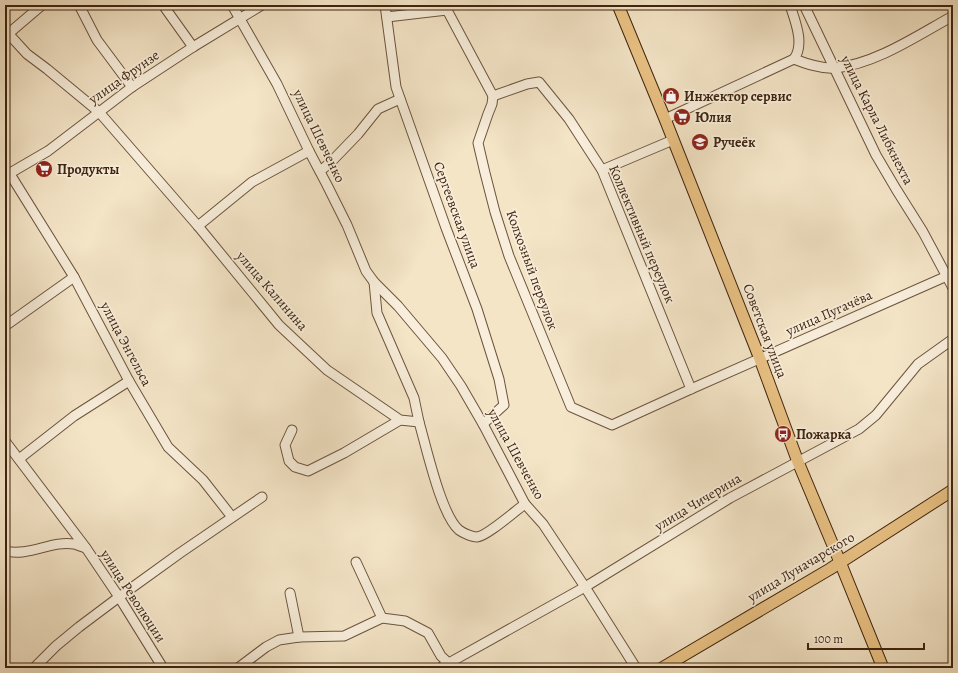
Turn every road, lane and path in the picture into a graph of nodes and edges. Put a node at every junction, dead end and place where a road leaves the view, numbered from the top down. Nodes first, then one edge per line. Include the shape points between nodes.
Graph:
1 (42, 5) edge
2 (78, 5) edge
3 (163, 5) edge
4 (232, 5) edge
5 (262, 5) edge
6 (385, 5) edge
7 (618, 5) edge
8 (790, 5) edge
9 (804, 5) edge
10 (422, 9) edge
11 (953, 16) edge
12 (387, 17) junction
13 (240, 19) junction
14 (6, 32) edge
15 (193, 47) junction
16 (794, 59) junction
17 (835, 68) junction
18 (132, 87) junction
19 (493, 96) junction
20 (400, 99) junction
21 (99, 112) junction
22 (665, 119) junction
23 (673, 140) junction
24 (309, 151) junction
25 (602, 170) junction
26 (320, 171) junction
27 (8, 175) edge
28 (198, 226) junction
29 (947, 276) junction
30 (74, 277) junction
31 (374, 282) junction
32 (953, 288) edge
33 (5, 326) edge
34 (953, 339) edge
35 (760, 359) junction
36 (129, 381) junction
37 (690, 389) junction
38 (400, 420) junction
39 (419, 422) junction
40 (483, 424) junction
41 (612, 425) joint
42 (292, 430) dead end
43 (5, 441) edge
44 (19, 459) junction
45 (798, 462) junction
46 (953, 490) edge
47 (262, 497) dead end
48 (525, 504) junction
49 (232, 517) junction
50 (86, 548) junction
51 (5, 551) edge
52 (356, 562) dead end
53 (840, 562) junction
54 (585, 587) junction
55 (290, 594) dead end
56 (119, 596) junction
57 (382, 618) junction
58 (299, 637) junction
59 (452, 665) edge
60 (34, 668) edge
61 (162, 668) edge
62 (238, 668) edge
63 (440, 668) edge
64 (636, 668) edge
65 (662, 668) edge
66 (883, 668) edge

1 - 14 street
2 - 18 street via 97,40
3 - 15 street
4 - 13 street, улица Шевченко
5 - 13 street, улица Фрунзе
6 - 12 street, Сергеевская улица
7 - 22 main road, Советская улица
8 - 16 street via 798,29 798,53
9 - 17 street, улица Карла Либкнехта
10 - 12 street
10 - 19 street via 447,10
11 - 17 street via 888,52
12 - 20 street, Сергеевская улица via 396,87
13 - 15 street, улица Фрунзе
13 - 24 street, улица Шевченко via 277,84
14 - 21 street, улица Калинина via 27,54
15 - 18 street, улица Фрунзе
16 - 17 street via 813,66
16 - 22 street
17 - 29 street, улица Карла Либкнехта via 876,154
18 - 21 street, улица Фрунзе
19 - 25 street, Коллективный переулок via 539,82 569,119
19 - 41 street, Колхозный переулок via 478,143 509,256 571,407
20 - 26 street via 378,109 358,134
20 - 40 street, Сергеевская улица via 500,379 504,405
21 - 27 street, улица Фрунзе via 48,151
21 - 28 street, улица Калинина
22 - 23 main road, Советская улица
23 - 25 street
23 - 35 main road, Советская улица
24 - 26 street, улица Шевченко
24 - 28 street via 252,182
25 - 37 street, Коллективный переулок
26 - 31 street, улица Шевченко via 366,271
27 - 30 street, улица Энгельса
28 - 38 street, улица Калинина via 279,325 327,370
29 - 32 street, улица Карла Либкнехта
29 - 35 street, улица Пугачёва
30 - 33 street
30 - 36 street, улица Энгельса
31 - 39 street, улица Шевченко via 377,313 414,398
31 - 40 street, улица Шевченко via 442,358
34 - 45 street, улица Чичерина via 918,364 876,415 859,429
35 - 37 street, улица Пугачёва
35 - 45 main road, Советская улица
36 - 44 street via 74,416
36 - 49 street, улица Энгельса via 168,447 203,480
37 - 41 street, улица Пугачёва
38 - 39 street, улица Калинина
38 - 42 street via 308,471 295,467 289,460 285,445
39 - 48 street via 442,504 459,530 476,537 485,534
40 - 48 street, улица Шевченко
43 - 44 street
44 - 50 street
45 - 53 main road, Советская улица
45 - 54 street, улица Чичерина via 730,498
46 - 53 main road, улица Луначарского
47 - 49 street
48 - 54 street, улица Шевченко via 543,524
49 - 56 street
50 - 51 street, улица Революции via 74,544 59,544 17,553
50 - 56 street, улица Революции
52 - 57 street
53 - 65 main road, улица Луначарского
53 - 66 main road, Советская улица
54 - 59 street, улица Чичерина
54 - 64 street, улица Шевченко
55 - 58 street
56 - 60 street via 56,646
56 - 61 street, улица Революции
57 - 58 street via 344,636
57 - 59 street via 405,621 428,633 441,656
58 - 62 street via 279,640
59 - 63 street, улица Чичерина

